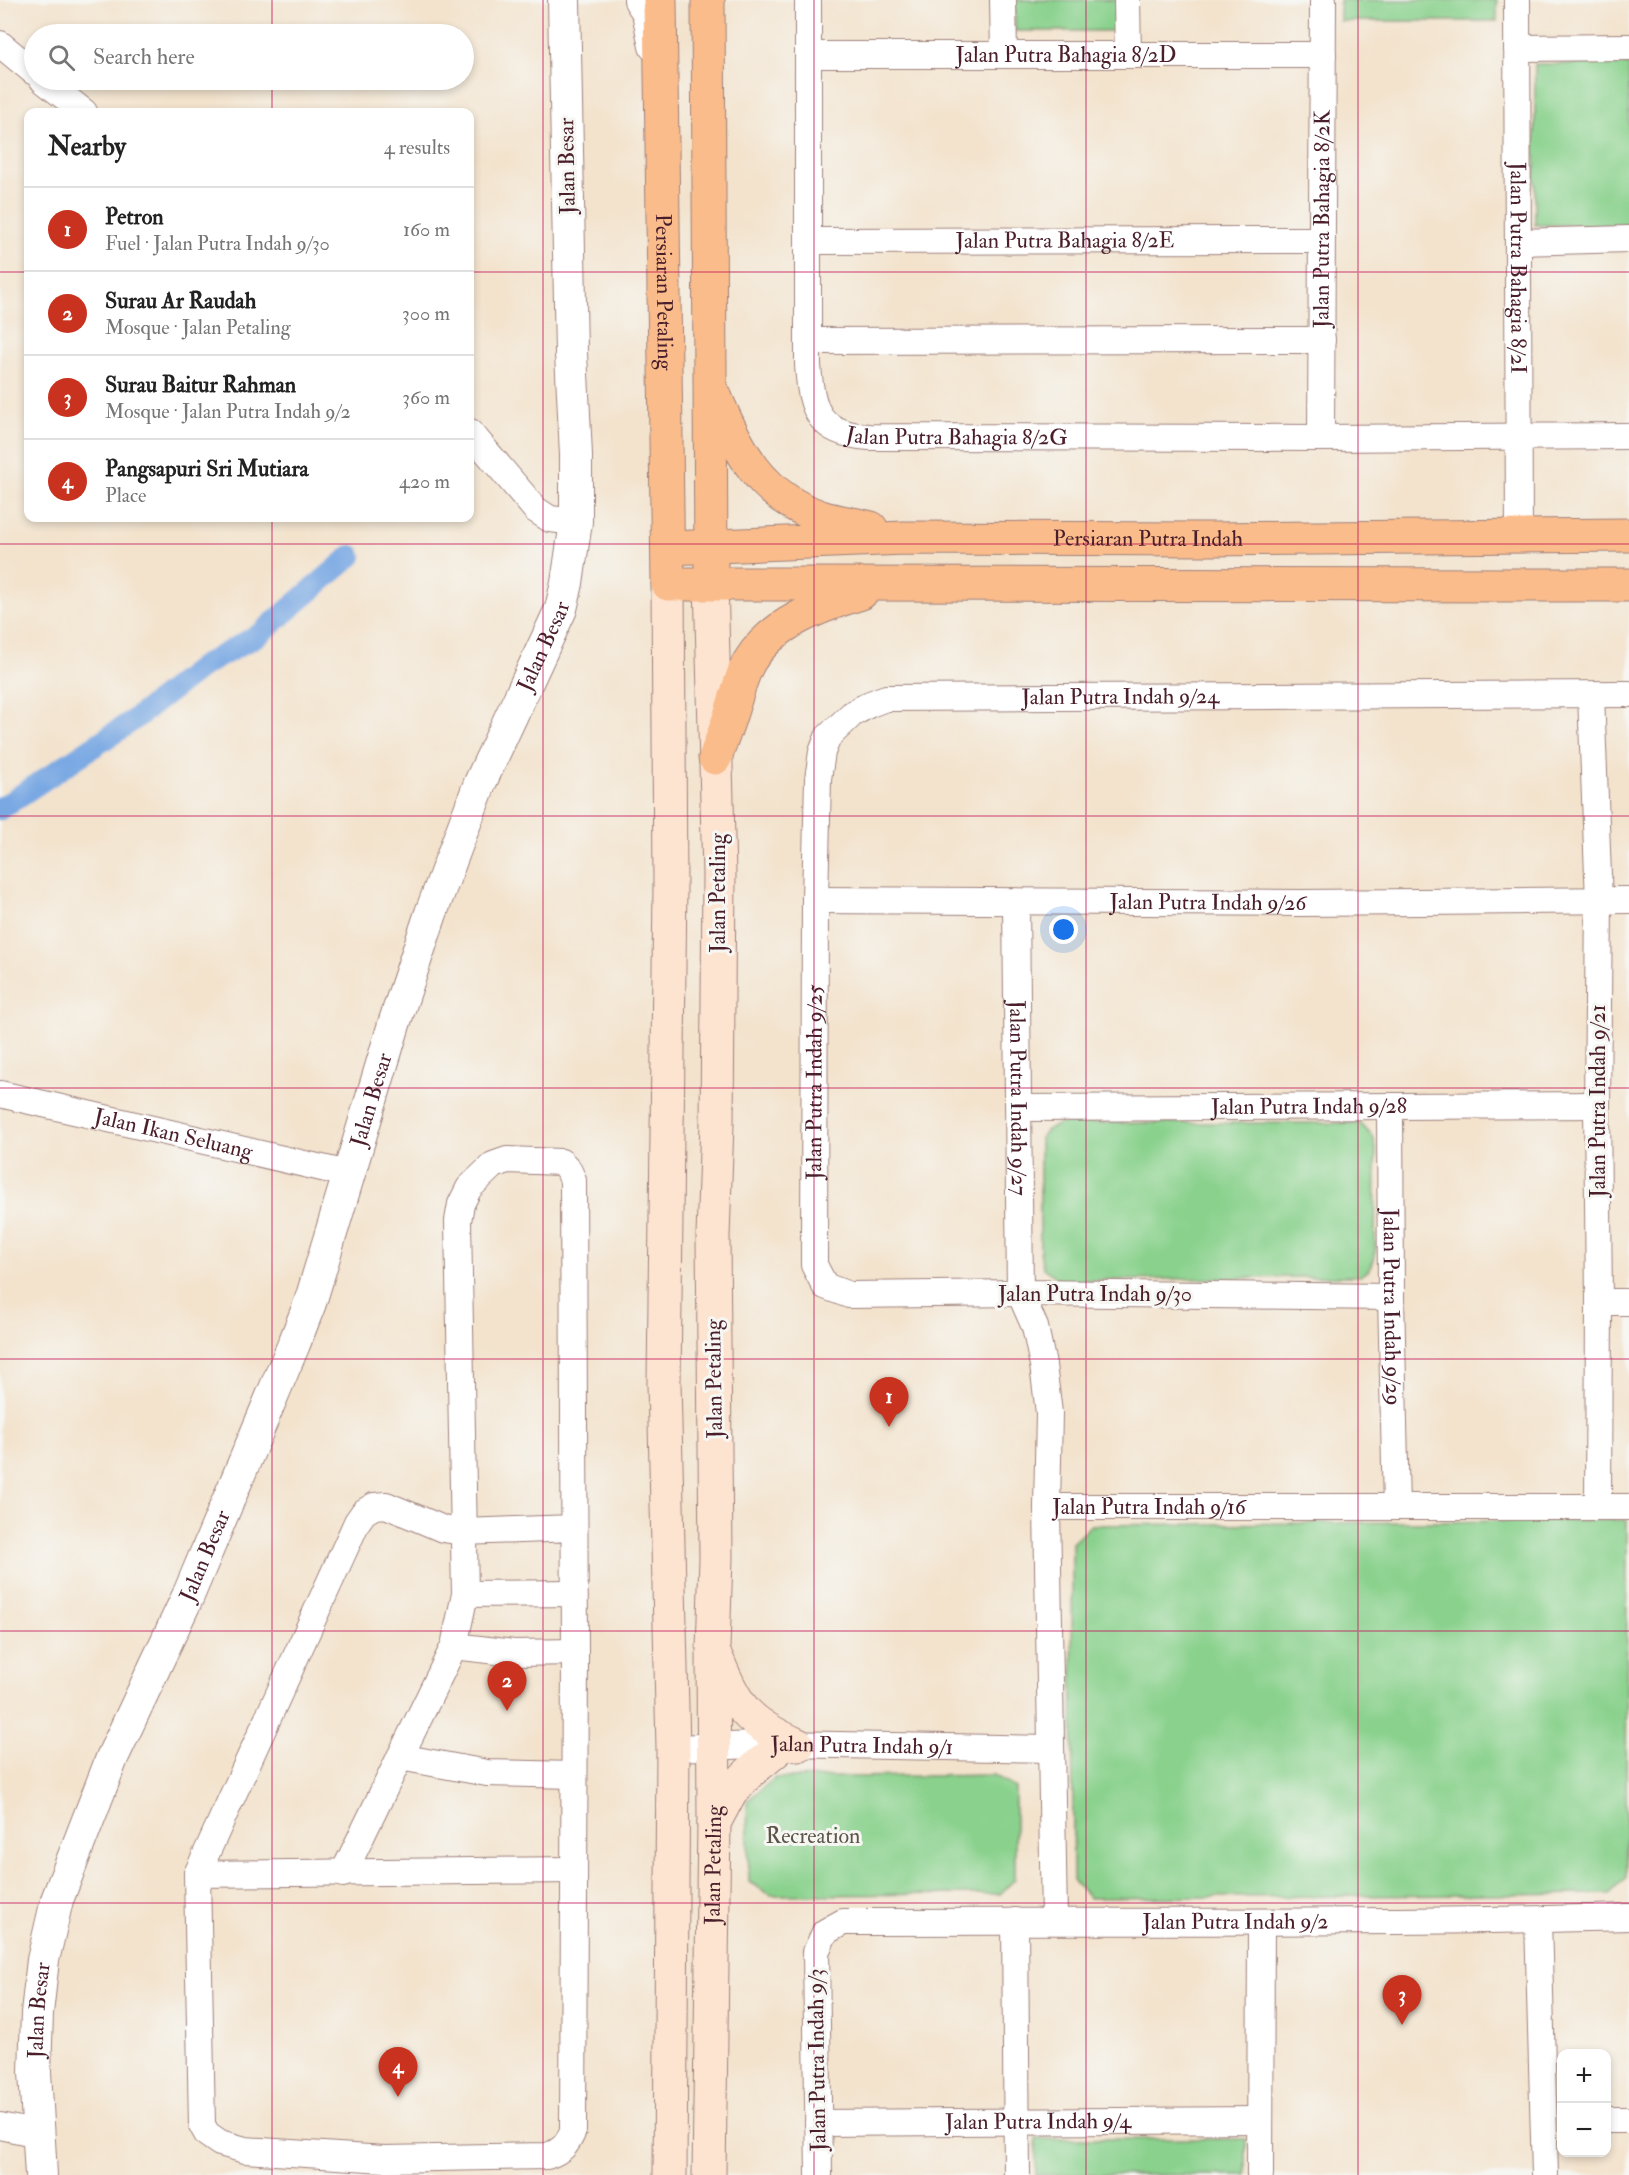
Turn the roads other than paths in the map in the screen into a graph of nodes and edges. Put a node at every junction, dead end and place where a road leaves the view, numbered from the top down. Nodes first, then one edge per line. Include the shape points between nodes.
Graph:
1 (564, 0) edge
2 (640, 0) edge
3 (660, 0) edge
4 (708, 0) edge
5 (808, 0) edge
6 (1003, 0) edge
7 (1127, 0) edge
8 (1323, 0) edge
9 (1517, 0) edge
10 (0, 44) edge
11 (1629, 47) edge
12 (1517, 48) junction
13 (808, 55) junction
14 (1004, 55) junction
15 (1128, 55) junction
16 (1323, 55) junction
17 (24, 64) edge
18 (660, 73) junction
19 (56, 90) edge
20 (79, 108) edge
21 (1629, 239) edge
22 (1322, 240) junction
23 (809, 241) junction
24 (1518, 242) junction
25 (1322, 340) junction
26 (808, 341) junction
27 (710, 383) junction
28 (1629, 436) edge
29 (474, 437) edge
30 (1520, 437) junction
31 (1322, 438) junction
32 (576, 522) junction
33 (1629, 535) edge
34 (1519, 537) junction
35 (905, 538) junction
36 (711, 547) junction
37 (668, 548) junction
38 (711, 583) junction
39 (668, 584) junction
40 (907, 585) junction
41 (1629, 585) edge
42 (1629, 694) edge
43 (1591, 695) junction
44 (714, 758) junction
45 (815, 900) junction
46 (1629, 900) edge
47 (1599, 901) junction
48 (1016, 903) junction
49 (0, 1094) edge
50 (1597, 1105) junction
51 (1389, 1106) junction
52 (1019, 1108) junction
53 (348, 1174) junction
54 (814, 1265) joint
55 (1020, 1293) junction
56 (1391, 1297) junction
57 (1599, 1302) junction
58 (1629, 1302) edge
59 (1047, 1507) junction
60 (1396, 1507) junction
61 (1598, 1507) junction
62 (1629, 1507) edge
63 (574, 1528) junction
64 (463, 1532) junction
65 (574, 1593) junction
66 (465, 1594) junction
67 (454, 1646) junction
68 (713, 1649) junction
69 (575, 1652) junction
70 (791, 1744) junction
71 (713, 1747) junction
72 (673, 1748) junction
73 (1051, 1749) junction
74 (400, 1757) junction
75 (574, 1774) junction
76 (714, 1823) junction
77 (574, 1870) junction
78 (197, 1874) junction
79 (343, 1874) junction
80 (1629, 1917) edge
81 (1054, 1920) junction
82 (1538, 1920) junction
83 (1015, 1921) junction
84 (843, 1922) joint
85 (1261, 1923) junction
86 (1553, 2119) edge
87 (1260, 2120) junction
88 (1611, 2120) edge
89 (1629, 2120) edge
90 (818, 2123) junction
91 (1016, 2123) junction
92 (0, 2126) edge
93 (670, 2132) junction
94 (39, 2134) junction
95 (384, 2167) edge
96 (41, 2175) edge
97 (652, 2175) edge
98 (670, 2175) edge
99 (710, 2175) edge
100 (819, 2175) edge
101 (1017, 2175) edge
102 (1260, 2175) edge
103 (1545, 2175) edge

1 - 32 street, Jalan Besar
2 - 18 street via 648,12
3 - 18 main road, Persiaran Petaling
4 - 27 main road, Persiaran Petaling
5 - 13 street, Jalan Putra Bahagia 8/2G
6 - 14 street
7 - 15 street
8 - 16 street, Jalan Putra Bahagia 8/2K
9 - 12 street, Jalan Putra Bahagia 8/2I
10 - 17 street
11 - 12 street
12 - 24 street, Jalan Putra Bahagia 8/2I
13 - 14 street, Jalan Putra Bahagia 8/2D
13 - 23 street, Jalan Putra Bahagia 8/2G
14 - 15 street, Jalan Putra Bahagia 8/2D
15 - 16 street, Jalan Putra Bahagia 8/2D
16 - 22 street, Jalan Putra Bahagia 8/2K
18 - 37 main road, Persiaran Petaling
19 - 20 street
21 - 24 street
22 - 23 street, Jalan Putra Bahagia 8/2E
22 - 25 street, Jalan Putra Bahagia 8/2K
23 - 26 street, Jalan Putra Bahagia 8/2G
24 - 30 street, Jalan Putra Bahagia 8/2I
25 - 26 street
25 - 31 street, Jalan Putra Bahagia 8/2K
26 - 31 street, Jalan Putra Bahagia 8/2G via 809,391 815,408 825,423 850,436
27 - 35 main road via 744,456 778,495 823,518
27 - 36 main road, Persiaran Petaling
28 - 30 street, Jalan Putra Bahagia 8/2G
29 - 32 street via 536,510 550,519
30 - 31 street, Jalan Putra Bahagia 8/2G
30 - 34 street, Jalan Putra Bahagia 8/2I
32 - 53 street, Jalan Besar via 561,609 480,783 435,902
33 - 34 main road, Persiaran Putra Indah
34 - 35 main road, Persiaran Putra Indah
35 - 36 main road, Persiaran Putra Indah
36 - 37 main road, Persiaran Putra Indah
36 - 38 main road, Persiaran Petaling
37 - 39 main road, Persiaran Petaling
38 - 39 main road, Persiaran Putra Indah
38 - 40 main road, Persiaran Putra Indah
38 - 44 main road, Jalan Petaling
39 - 72 main road, Jalan Petaling via 670,886 664,1383
40 - 41 main road, Persiaran Putra Indah
40 - 44 main road via 824,605 774,636 750,661 741,679
42 - 43 street, Jalan Putra Indah 9/24
43 - 45 street, Jalan Putra Indah 9/24 via 886,698 852,714 828,737 822,752
43 - 47 street, Jalan Putra Indah 9/21
44 - 68 main road, Jalan Petaling via 719,874 713,1236
45 - 48 street, Jalan Putra Indah 9/26
45 - 54 street, Jalan Putra Indah 9/25
46 - 47 street, Jalan Putra Indah 9/26
47 - 48 street, Jalan Putra Indah 9/26
47 - 50 street, Jalan Putra Indah 9/21
48 - 52 street, Jalan Putra Indah 9/27
49 - 53 street, Jalan Ikan Seluang
50 - 51 street, Jalan Putra Indah 9/28
50 - 57 street, Jalan Putra Indah 9/21
51 - 52 street, Jalan Putra Indah 9/28
51 - 56 street, Jalan Putra Indah 9/29
52 - 55 street, Jalan Putra Indah 9/27
53 - 94 street, Jalan Besar via 309,1303 263,1422 189,1596 112,1758 57,1900 43,1960 37,2013
54 - 55 street, Jalan Putra Indah 9/30 via 825,1286 849,1295
55 - 56 street, Jalan Putra Indah 9/30
55 - 59 street via 1035,1327 1043,1365 1049,1413
56 - 60 street, Jalan Putra Indah 9/29
57 - 58 street
57 - 61 street, Jalan Putra Indah 9/21
59 - 60 street, Jalan Putra Indah 9/16
59 - 73 street, Jalan Putra Indah 9/16
60 - 61 street, Jalan Putra Indah 9/16
61 - 62 street, Jalan Putra Indah 9/16
63 - 64 street
63 - 64 street via 573,1180 561,1162 507,1160 493,1166 468,1188 461,1204
63 - 65 street
64 - 66 street
64 - 78 street via 443,1529 386,1505 364,1512
65 - 66 street
65 - 69 street
66 - 67 street
67 - 69 street via 514,1653
67 - 74 street
68 - 70 main road via 727,1686 752,1719
68 - 71 main road, Jalan Petaling
69 - 75 street
70 - 71 street, Jalan Putra Indah 9/1
70 - 73 street, Jalan Putra Indah 9/1
70 - 76 main road via 750,1772 731,1791
71 - 72 street, Jalan Putra Indah 9/1
71 - 76 main road, Jalan Petaling
72 - 93 main road, Jalan Petaling
73 - 81 street, Jalan Putra Indah 9/16
74 - 75 street via 488,1773
74 - 79 street
75 - 77 street
76 - 99 main road, Jalan Petaling
77 - 79 street
77 - 95 street via 573,2131 568,2144 547,2156
78 - 79 street
78 - 95 street via 202,2125 207,2134 220,2143 245,2150
80 - 82 street, Jalan Putra Indah 9/2
81 - 83 street, Jalan Putra Indah 9/2
81 - 85 street, Jalan Putra Indah 9/2
82 - 85 street, Jalan Putra Indah 9/2
82 - 86 street
83 - 84 street, Jalan Putra Indah 9/2
83 - 91 street
84 - 90 street, Jalan Putra Indah 9/3 via 825,1932 816,1952
85 - 87 street
86 - 103 street
87 - 91 street, Jalan Putra Indah 9/4
87 - 102 street
88 - 89 street
90 - 91 street, Jalan Putra Indah 9/4
90 - 100 street, Jalan Putra Indah 9/3
91 - 101 street
92 - 94 street
93 - 97 main road
93 - 98 main road, Jalan Petaling
94 - 96 street, Jalan Besar

